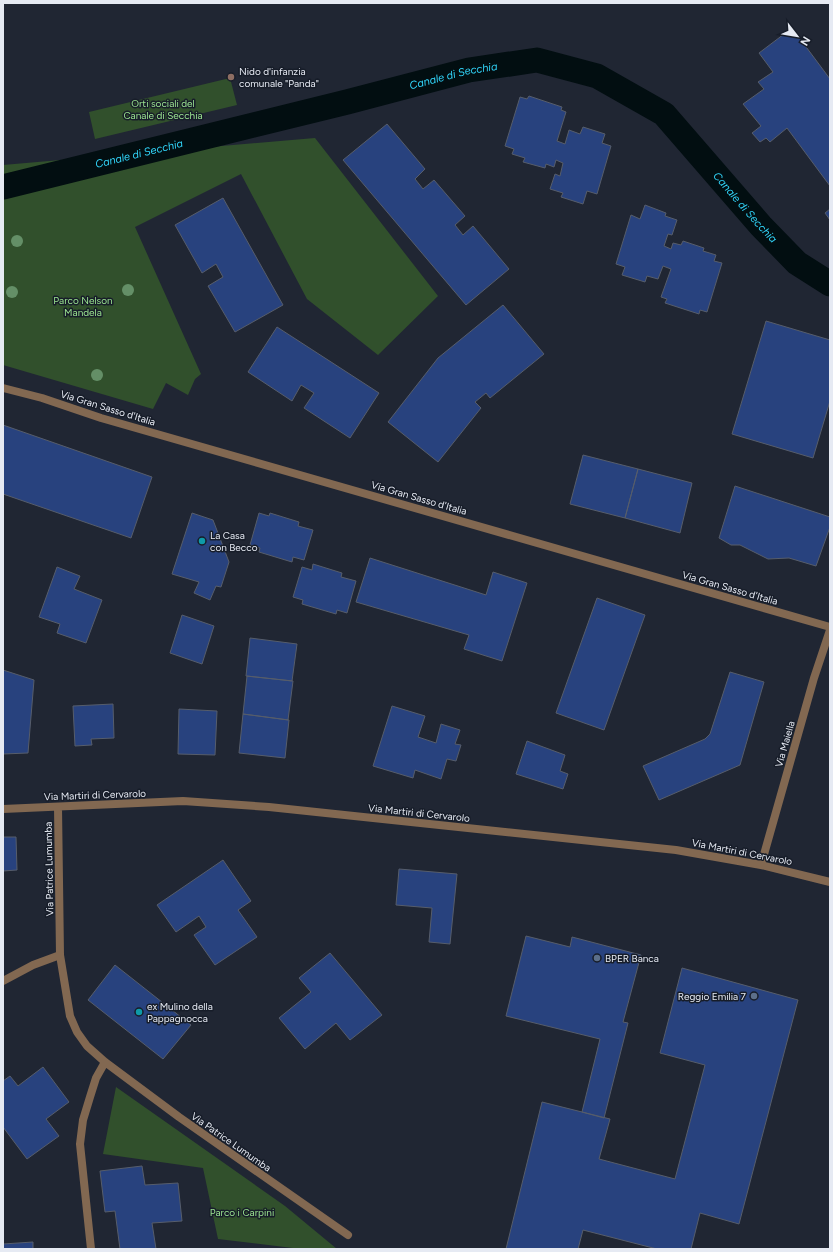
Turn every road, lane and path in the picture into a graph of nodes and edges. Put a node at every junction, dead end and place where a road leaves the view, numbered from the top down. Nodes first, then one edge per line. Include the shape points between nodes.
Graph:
1 (3, 388) edge
2 (830, 629) edge
3 (58, 807) junction
4 (3, 809) edge
5 (761, 865) junction
6 (830, 882) edge
7 (60, 955) junction
8 (3, 982) edge
9 (105, 1062) junction
10 (348, 1235) dead end
11 (91, 1249) edge

1 - 2 street, Via Gran Sasso d'Italia
2 - 5 street, Via Maiella
3 - 4 street, Via Martiri di Cervarolo
3 - 5 street, Via Martiri di Cervarolo via 183,801 269,807 676,850
3 - 7 street, Via Patrice Lumumba
5 - 6 street, Via Martiri di Cervarolo
7 - 8 street via 33,965
7 - 9 street, Via Patrice Lumumba via 70,1016 87,1046
9 - 10 street, Via Patrice Lumumba
9 - 11 street via 90,1097 83,1120 80,1144

